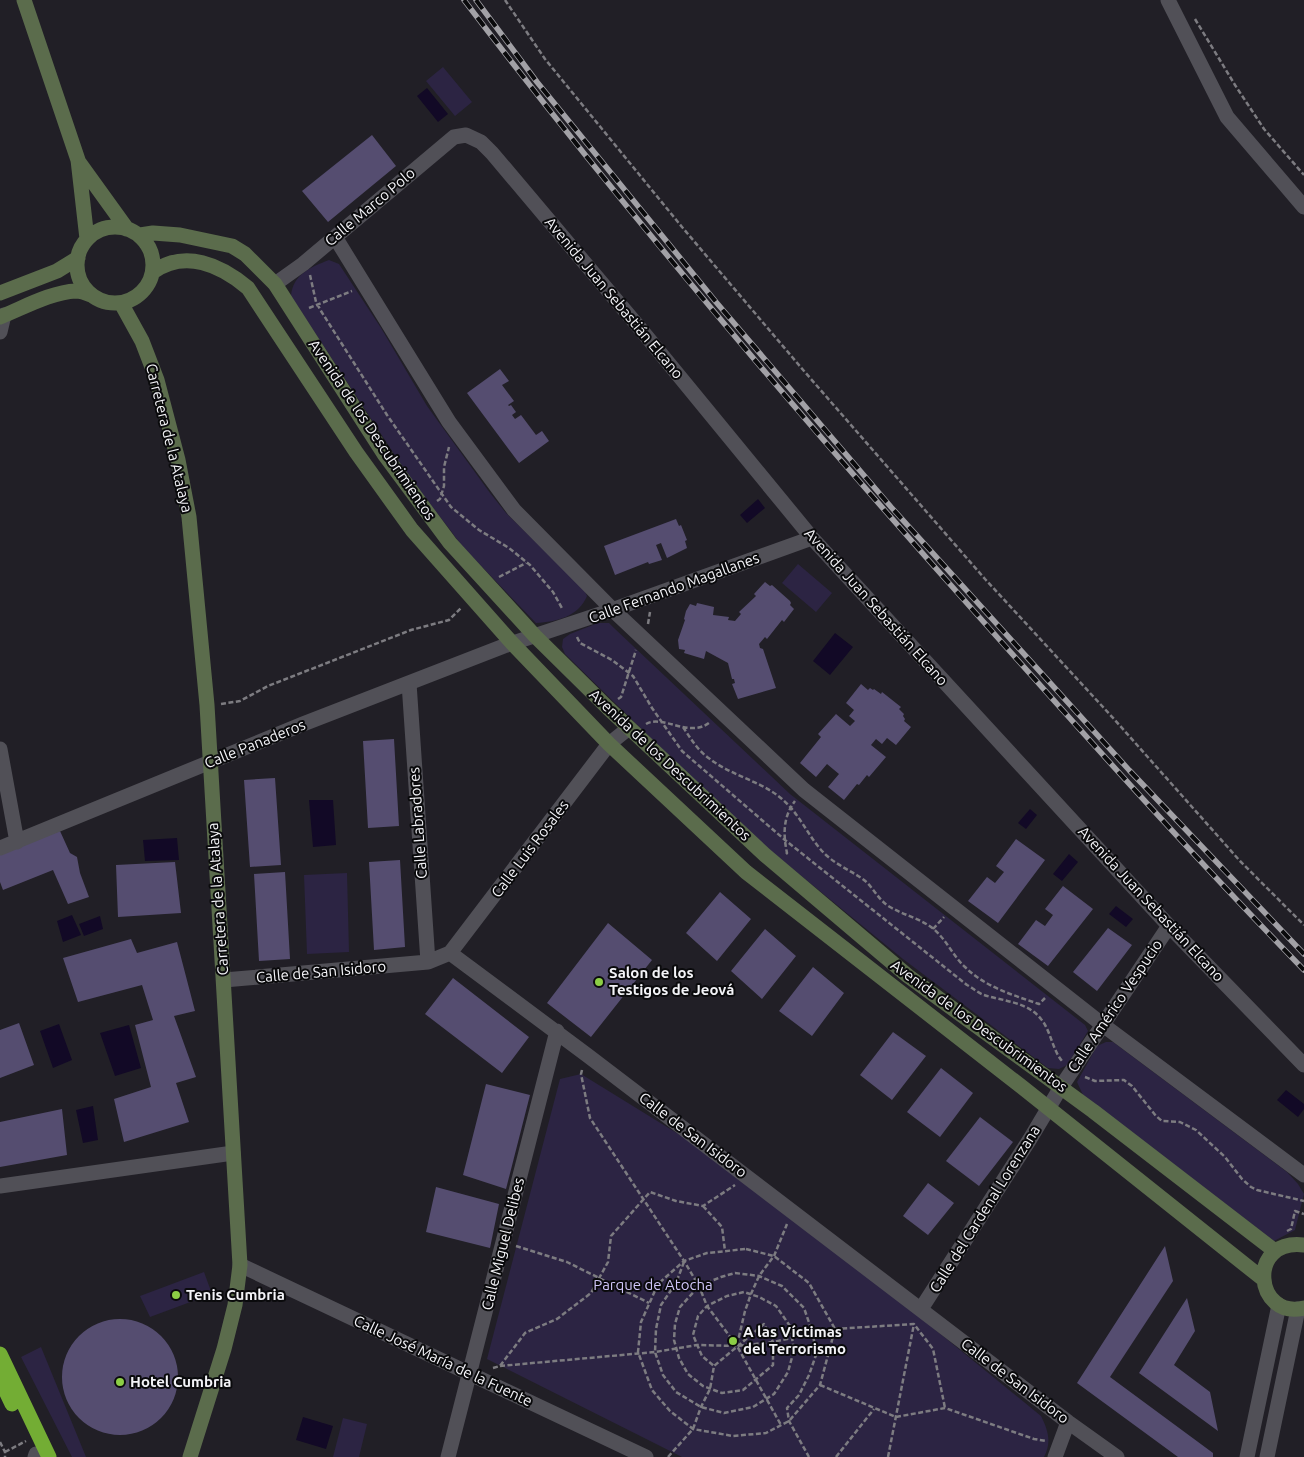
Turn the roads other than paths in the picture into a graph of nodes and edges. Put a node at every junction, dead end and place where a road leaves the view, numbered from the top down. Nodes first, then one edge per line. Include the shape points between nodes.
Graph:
1 (24, 0) edge
2 (1168, 0) edge
3 (466, 135) joint
4 (78, 160) junction
5 (1304, 207) edge
6 (133, 232) junction
7 (335, 237) junction
8 (88, 239) junction
9 (78, 258) junction
10 (153, 272) junction
11 (275, 284) junction
12 (0, 293) edge
13 (91, 294) junction
14 (137, 296) junction
15 (121, 302) junction
16 (2, 316) edge
17 (0, 332) edge
18 (142, 341) junction
19 (812, 538) junction
20 (613, 610) junction
21 (535, 636) junction
22 (512, 644) junction
23 (409, 683) junction
24 (632, 731) junction
25 (609, 744) junction
26 (0, 749) edge
27 (210, 763) junction
28 (17, 842) junction
29 (0, 848) edge
30 (1169, 926) junction
31 (450, 953) junction
32 (428, 962) junction
33 (224, 980) junction
34 (1103, 1025) junction
35 (557, 1031) junction
36 (1304, 1065) edge
37 (1061, 1087) junction
38 (1048, 1108) junction
39 (233, 1153) junction
40 (1304, 1175) edge
41 (0, 1186) edge
42 (1304, 1245) edge
43 (1275, 1251) junction
44 (240, 1266) junction
45 (1263, 1279) junction
46 (1279, 1305) junction
47 (1301, 1308) edge
48 (922, 1309) junction
49 (0, 1354) edge
50 (470, 1374) junction
51 (0, 1379) edge
52 (1068, 1422) junction
53 (1058, 1450) edge
54 (40, 1456) edge
55 (190, 1457) edge
56 (448, 1457) edge
57 (646, 1457) edge
58 (1117, 1457) edge
59 (1246, 1457) edge
60 (1267, 1457) edge

1 - 4 street
2 - 5 street via 1227,117
3 - 7 street, Calle Marco Polo via 454,137
3 - 19 street, Avenida Juan Sebastián Elcano via 481,142 516,179
4 - 6 street
4 - 8 street
6 - 8 street via 116,227
6 - 10 street via 150,250
6 - 11 street, Avenida de los Descubrimientos via 180,235 232,246 245,254
7 - 11 street, Calle Marco Polo
7 - 20 street via 449,422 514,510
8 - 9 street
9 - 12 street via 57,271
9 - 13 street via 79,276
10 - 14 street
10 - 22 street, Avenida de los Descubrimientos via 162,265 186,260 214,265 248,288 356,452 412,530
11 - 21 street, Avenida de los Descubrimientos via 384,454 450,543
13 - 15 street via 111,303
13 - 16 street via 65,293
14 - 15 street
14 - 18 street, Carretera de la Atalaya
15 - 18 street, Carretera de la Atalaya
16 - 17 street
18 - 27 street, Carretera de la Atalaya via 157,380 189,517
19 - 20 street, Calle Fernando Magallanes
19 - 30 street, Avenida Juan Sebastián Elcano
20 - 21 street, Calle Fernando Magallanes
20 - 34 street via 804,790
21 - 22 street, Calle Fernando Magallanes
21 - 24 street, Avenida de los Descubrimientos
22 - 23 street, Calle Panaderos
22 - 25 street, Avenida de los Descubrimientos
23 - 27 street, Calle Panaderos
23 - 32 street, Calle Labradores
24 - 25 street, Calle Luis Rosales
24 - 37 street, Avenida de los Descubrimientos via 777,865 908,976
25 - 31 street, Calle Luis Rosales
25 - 38 street, Avenida de los Descubrimientos via 746,872
26 - 28 street
27 - 28 street, Calle Panaderos
27 - 33 street, Carretera de la Atalaya
28 - 29 street, Calle Panaderos
30 - 34 street, Calle Américo Vespucio
30 - 36 street, Avenida Juan Sebastián Elcano
31 - 32 street, Calle de San Isidoro
31 - 35 street, Calle de San Isidoro
32 - 33 street, Calle de San Isidoro
33 - 39 street, Carretera de la Atalaya
34 - 37 street, Calle Américo Vespucio
34 - 40 street
35 - 48 street, Calle de San Isidoro
35 - 50 street, Calle Miguel Delibes
37 - 38 street, Calle Américo Vespucio
37 - 43 street, Avenida de los Descubrimientos
38 - 45 street, Avenida de los Descubrimientos
38 - 48 street, Calle del Cardenal Lorenzana
39 - 41 street
39 - 44 street, Carretera de la Atalaya
42 - 43 street via 1284,1246
43 - 45 street via 1268,1259
44 - 50 street, Calle José María de la Fuente
44 - 55 street, Carretera de la Atalaya via 224,1349
45 - 46 street via 1268,1294
46 - 47 street
46 - 59 street
47 - 60 street
48 - 52 street, Calle de San Isidoro
49 - 54 highway
50 - 56 street, Calle Miguel Delibes
50 - 57 street, Calle José María de la Fuente
51 - 54 highway
52 - 53 street
52 - 58 street, Calle de San Isidoro

